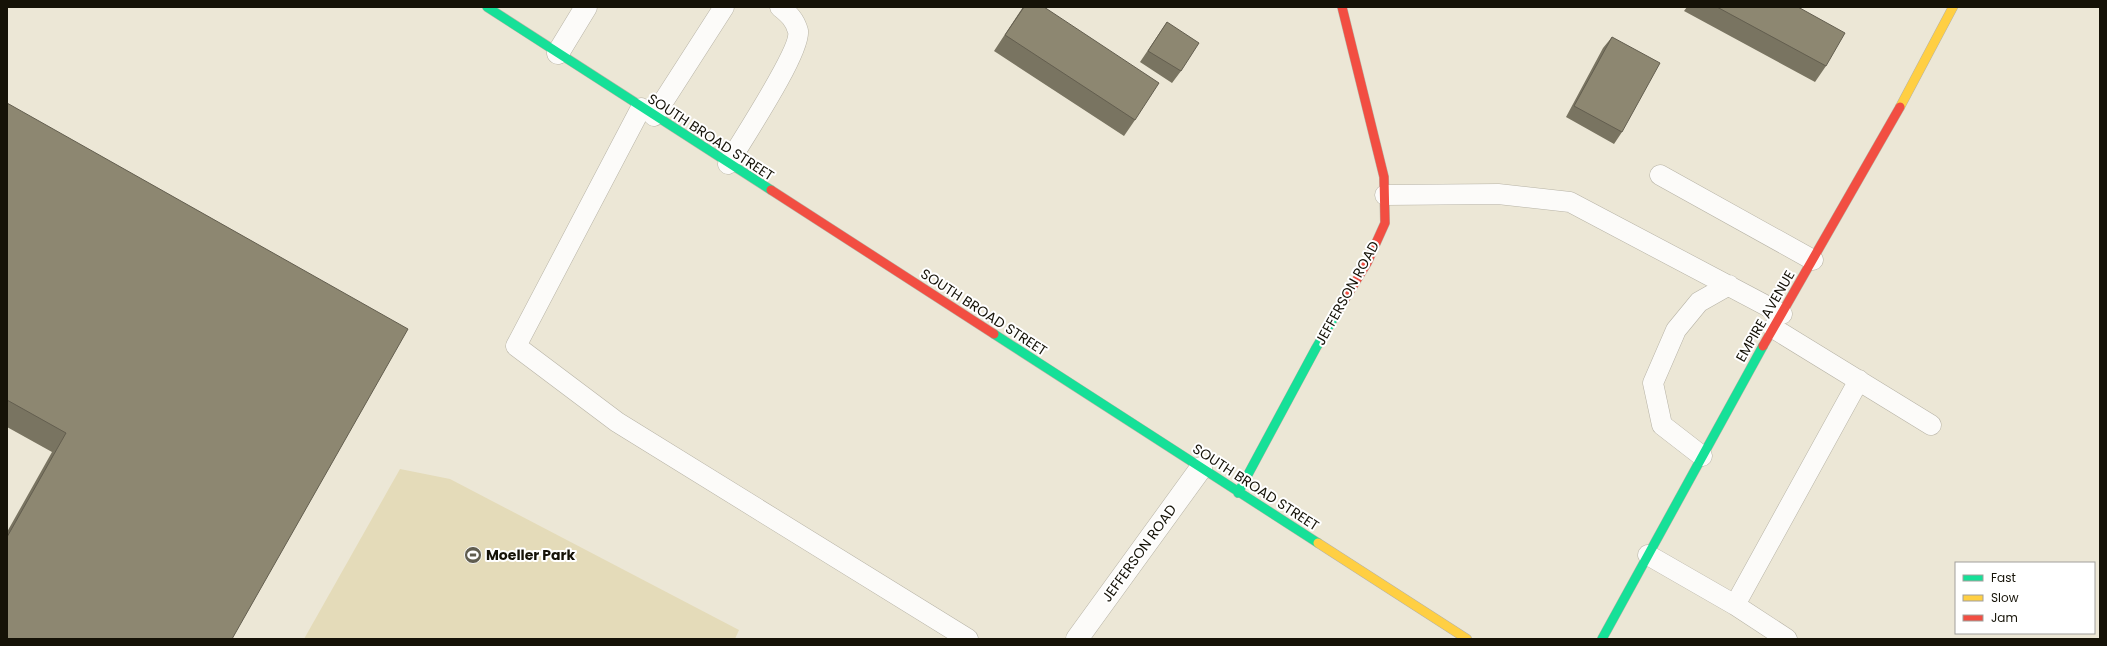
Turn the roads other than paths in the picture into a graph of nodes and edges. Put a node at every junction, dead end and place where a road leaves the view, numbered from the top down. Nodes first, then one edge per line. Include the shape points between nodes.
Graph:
1 (487, 7) edge
2 (586, 7) edge
3 (724, 7) edge
4 (780, 7) edge
5 (1342, 7) edge
6 (1953, 7) edge
7 (558, 53) junction
8 (648, 112) junction
9 (728, 164) junction
10 (1660, 175) dead end
11 (1384, 195) junction
12 (1813, 260) junction
13 (1729, 285) junction
14 (1778, 321) junction
15 (1859, 380) junction
16 (1931, 425) dead end
17 (1702, 456) junction
18 (1201, 468) junction
19 (1238, 493) junction
20 (1648, 555) junction
21 (1735, 605) junction
22 (968, 639) edge
23 (1077, 639) edge
24 (1467, 639) edge
25 (1602, 639) edge
26 (1787, 639) edge

1 - 7 street, SOUTH BROAD STREET
2 - 7 street
3 - 8 lane
4 - 9 lane via 792,16 798,33 792,55
5 - 11 street, JEFFERSON ROAD via 1384,177
6 - 12 street, EMPIRE AVENUE via 1891,124
7 - 8 street, SOUTH BROAD STREET
8 - 9 street, SOUTH BROAD STREET
8 - 22 lane via 516,346 617,422
9 - 18 street, SOUTH BROAD STREET
10 - 12 lane
11 - 13 lane via 1498,194 1570,202
11 - 19 street, JEFFERSON ROAD via 1385,222 1366,263 1316,348
12 - 14 street, EMPIRE AVENUE
13 - 14 lane
13 - 17 lane via 1699,302 1676,330 1653,383 1662,425
14 - 15 lane
14 - 17 street, EMPIRE AVENUE
15 - 16 lane
15 - 21 lane
17 - 20 street, EMPIRE AVENUE
18 - 19 street, SOUTH BROAD STREET
18 - 23 street, JEFFERSON ROAD
19 - 24 street, SOUTH BROAD STREET
20 - 21 lane
20 - 25 street, EMPIRE AVENUE
21 - 26 lane

